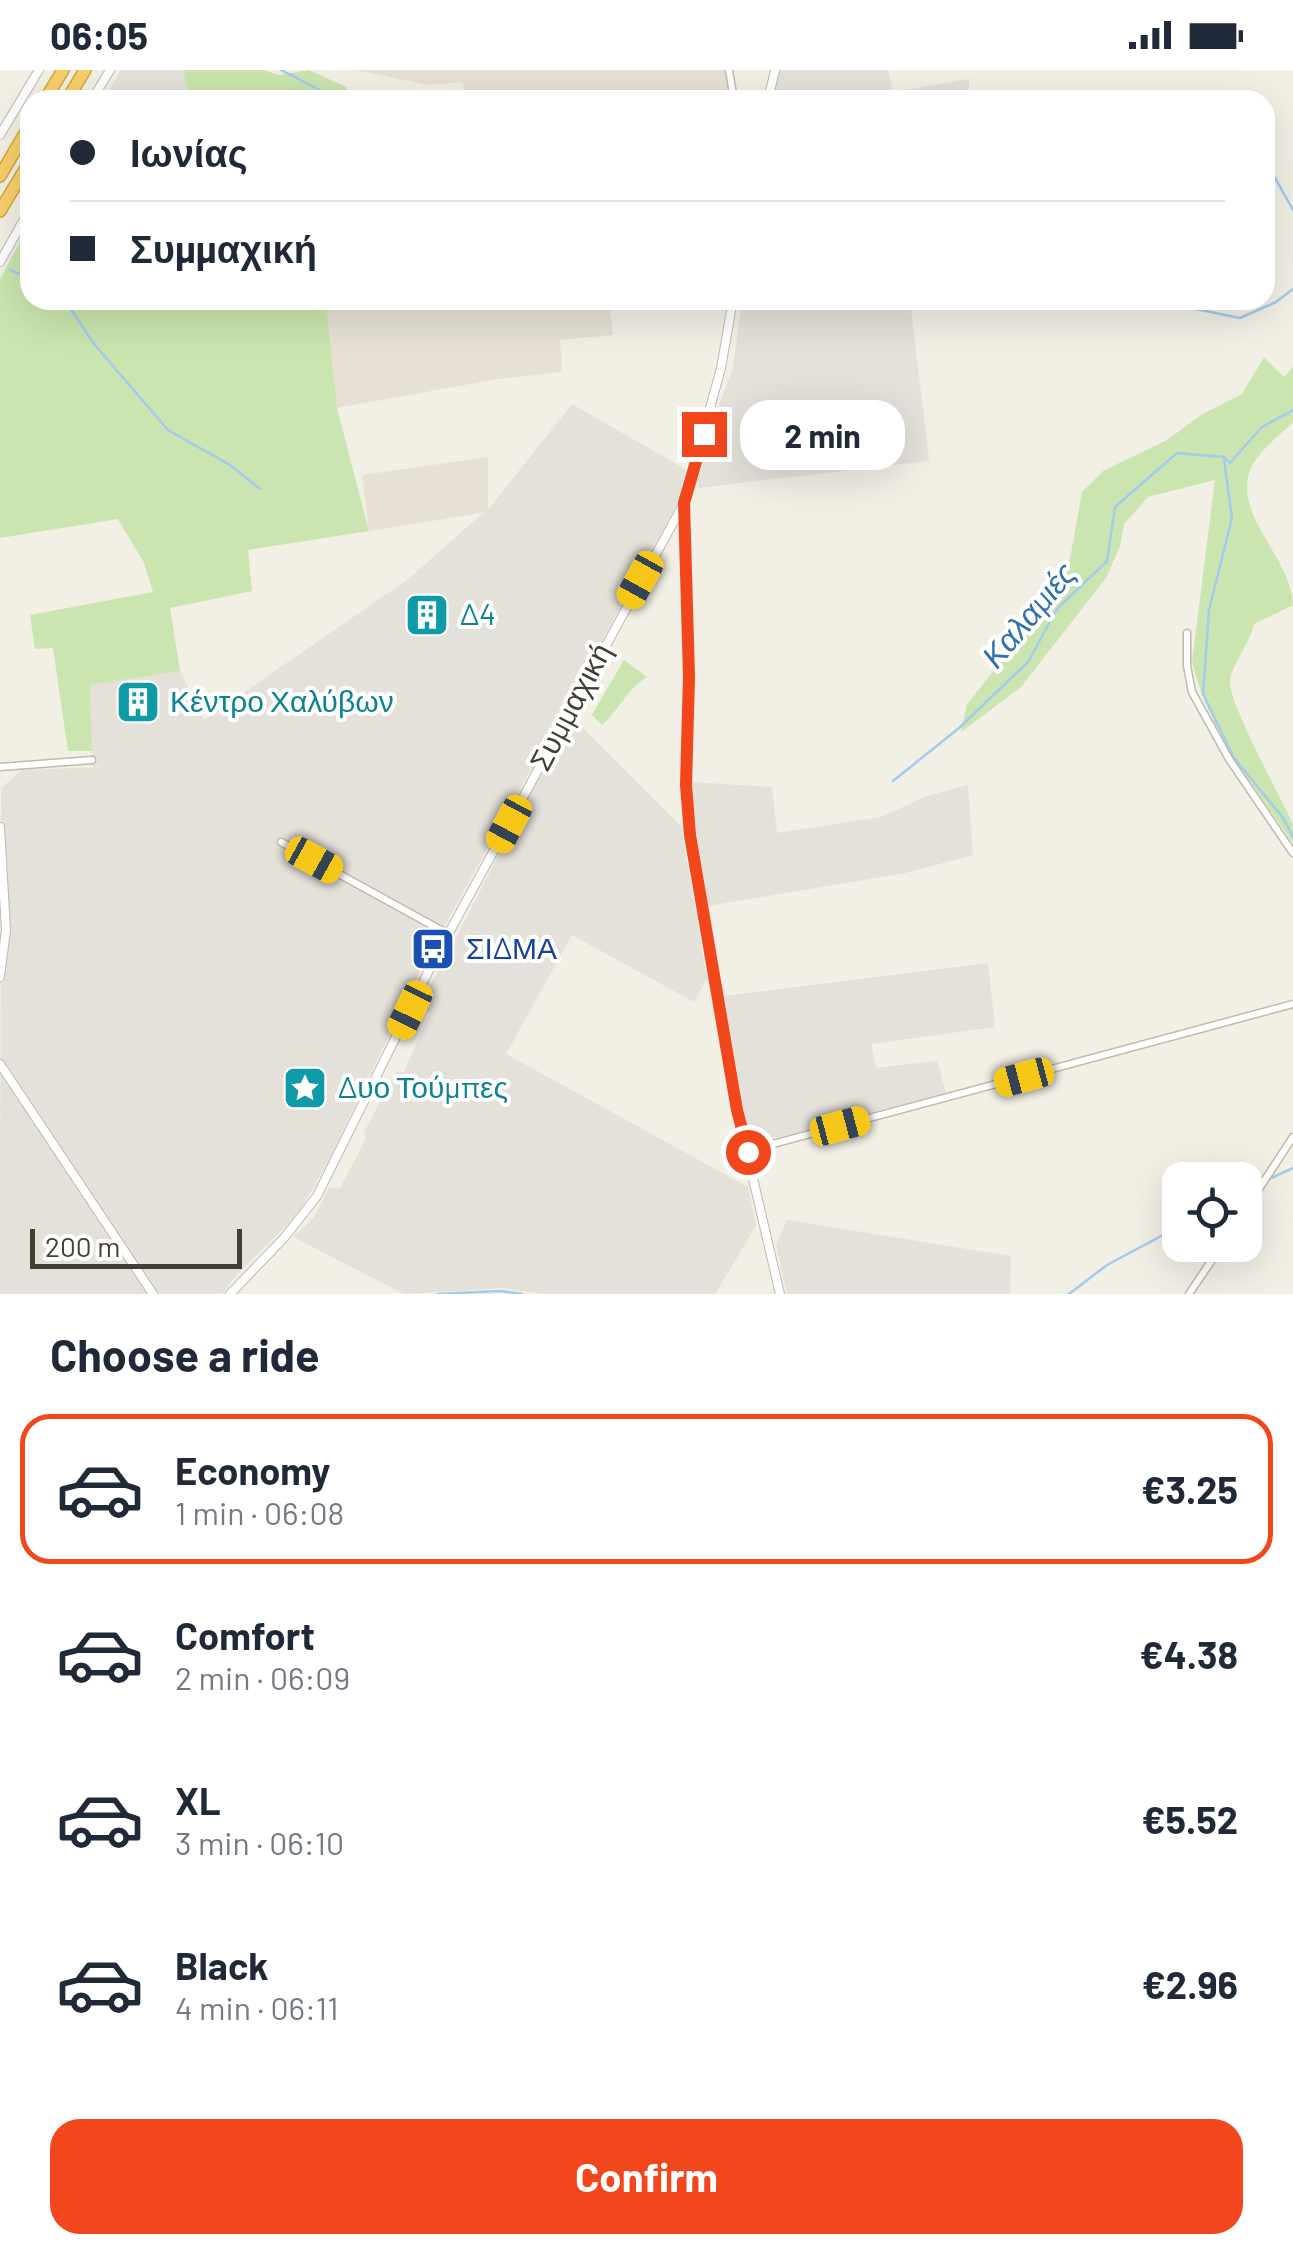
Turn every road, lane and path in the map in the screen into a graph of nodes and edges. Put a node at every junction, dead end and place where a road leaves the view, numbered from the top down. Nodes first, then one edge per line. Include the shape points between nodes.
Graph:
1 (20, 102) edge
2 (0, 135) edge
3 (20, 143) edge
4 (0, 176) edge
5 (20, 178) edge
6 (0, 212) edge
7 (20, 227) edge
8 (0, 262) edge
9 (731, 310) edge
10 (684, 503) junction
11 (672, 521) junction
12 (684, 526) junction
13 (1188, 634) dead end
14 (92, 760) dead end
15 (0, 767) edge
16 (0, 827) edge
17 (281, 842) dead end
18 (1293, 852) edge
19 (448, 934) junction
20 (0, 977) edge
21 (1293, 1004) edge
22 (0, 1064) edge
23 (1293, 1137) edge
24 (748, 1152) junction
25 (1262, 1184) edge
26 (1210, 1262) edge
27 (153, 1294) edge
28 (230, 1294) edge
29 (780, 1294) edge
30 (1188, 1294) edge

1 - 2 street
3 - 4 highway
5 - 6 highway
7 - 8 street
9 - 10 street, Συμμαχική
10 - 11 street, Συμμαχική
10 - 12 street
11 - 12 street
11 - 19 street, Συμμαχική
12 - 24 street via 690,835
13 - 18 street via 1192,692
14 - 15 street
16 - 20 street via 6,939
17 - 19 street
19 - 28 street, Συμμαχική via 317,1196
21 - 24 street
22 - 27 street
23 - 25 street
24 - 29 street
26 - 30 street

